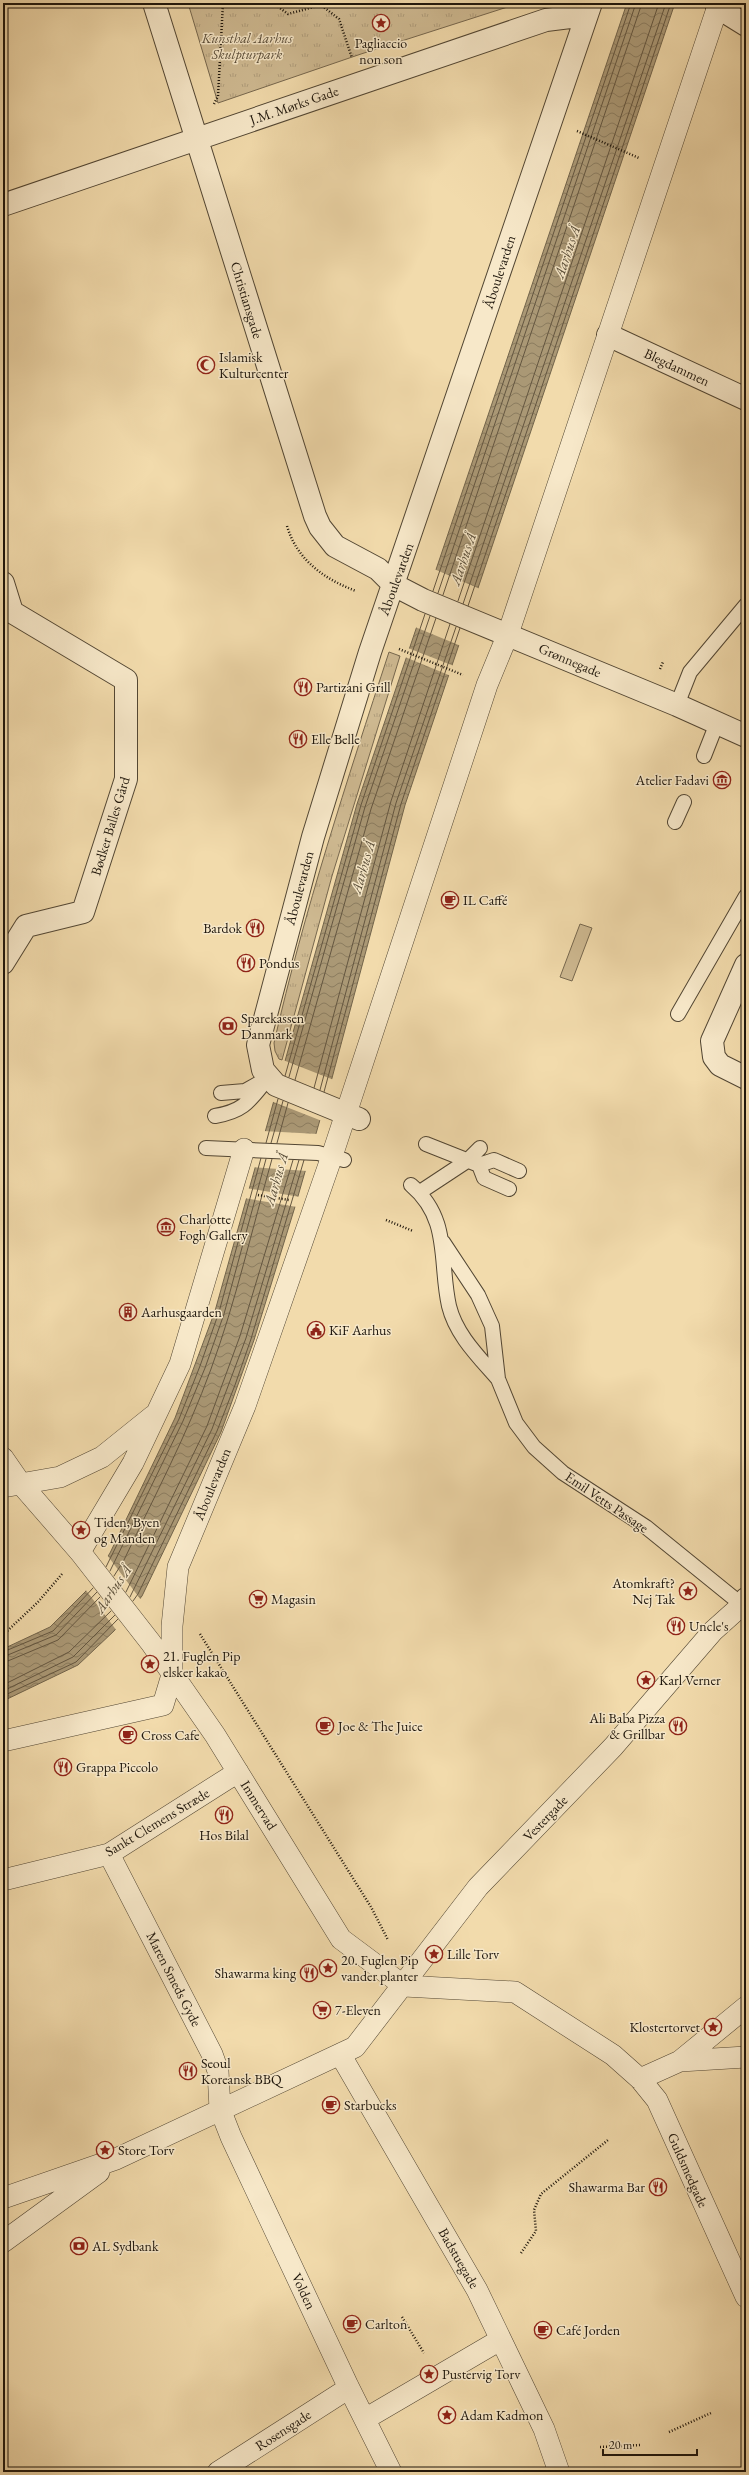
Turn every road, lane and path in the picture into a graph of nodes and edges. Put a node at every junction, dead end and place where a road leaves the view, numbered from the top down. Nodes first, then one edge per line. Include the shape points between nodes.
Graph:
1 (154, 3) edge
2 (223, 3) edge
3 (273, 3) edge
4 (718, 5) edge
5 (589, 9) edge
6 (746, 25) edge
7 (360, 83) junction
8 (572, 129) dead end
9 (197, 138) junction
10 (638, 158) dead end
11 (3, 205) edge
12 (608, 335) junction
13 (746, 400) edge
14 (3, 583) edge
15 (394, 585) junction
16 (746, 605) edge
17 (498, 630) junction
18 (402, 650) dead end
19 (459, 674) dead end
20 (678, 705) junction
21 (717, 723) junction
22 (746, 736) edge
23 (704, 756) dead end
24 (684, 802) dead end
25 (675, 822) dead end
26 (746, 896) edge
27 (3, 963) edge
28 (746, 965) edge
29 (678, 1014) dead end
30 (746, 1078) edge
31 (272, 1081) junction
32 (221, 1093) dead end
33 (346, 1114) junction
34 (215, 1116) dead end
35 (426, 1144) dead end
36 (206, 1148) dead end
37 (480, 1148) dead end
38 (250, 1149) junction
39 (332, 1156) junction
40 (473, 1163) junction
41 (519, 1171) dead end
42 (509, 1189) dead end
43 (251, 1194) dead end
44 (296, 1202) dead end
45 (443, 1242) junction
46 (498, 1379) junction
47 (157, 1413) junction
48 (3, 1458) edge
49 (12, 1486) edge
50 (82, 1554) junction
51 (745, 1604) edge
52 (196, 1628) dead end
53 (3, 1635) edge
54 (172, 1675) junction
55 (3, 1741) edge
56 (238, 1772) junction
57 (109, 1854) junction
58 (3, 1880) edge
59 (371, 1907) dead end
60 (404, 1986) junction
61 (746, 2008) edge
62 (348, 2050) junction
63 (746, 2057) edge
64 (680, 2061) junction
65 (640, 2079) junction
66 (220, 2109) junction
67 (608, 2140) dead end
68 (116, 2159) junction
69 (3, 2198) edge
70 (3, 2242) edge
71 (521, 2252) dead end
72 (746, 2297) edge
73 (402, 2317) dead end
74 (500, 2340) junction
75 (439, 2377) junction
76 (349, 2388) junction
77 (711, 2413) dead end
78 (365, 2419) junction
79 (668, 2432) dead end
80 (640, 2445) dead end
81 (600, 2447) dead end
82 (218, 2472) edge
83 (391, 2472) edge
84 (559, 2472) edge

1 - 9 street, Christiansgade
2 - 9 path via 218,96
3 - 7 path via 288,14 321,6 339,19
4 - 6 street
4 - 12 street, Åboulevarden
5 - 7 street, J.M. Mørks Gade via 546,20
5 - 15 street, Åboulevarden
7 - 9 street, J.M. Mørks Gade
8 - 10 path
9 - 11 street, J.M. Mørks Gade
9 - 15 street, Christiansgade via 315,516 335,546 378,569
12 - 13 street, Blegdammen
12 - 17 street, Åboulevarden
14 - 27 street, Bødker Balles Gård via 12,612 126,680 126,779 83,912 26,926
15 - 17 street, Grønnegade
15 - 31 street, Åboulevarden via 370,652 313,837 261,1030 259,1059
16 - 20 lane via 690,672
17 - 20 street, Grønnegade
17 - 33 street, Åboulevarden via 488,685
18 - 19 path
20 - 21 street, Grønnegade
21 - 22 street, Grønnegade
21 - 23 lane
24 - 25 lane
26 - 29 lane
28 - 30 street via 712,1041 714,1057 720,1065
31 - 32 lane via 245,1091
31 - 33 street
31 - 34 lane via 233,1113
33 - 39 street, Åboulevarden
35 - 40 lane
36 - 38 lane
37 - 40 lane
38 - 39 lane
38 - 47 street via 180,1364
39 - 54 street, Åboulevarden via 245,1406 178,1567 172,1626
40 - 41 lane via 494,1160
40 - 42 lane via 484,1178
40 - 45 lane, Emil Vetts Passage via 415,1189 435,1215
43 - 44 path
45 - 46 lane, Emil Vetts Passage via 478,1295 492,1326
45 - 46 lane, Emil Vetts Passage via 449,1307 465,1341
46 - 51 lane, Emil Vetts Passage via 516,1423 534,1447 563,1473 646,1527
47 - 49 street via 102,1457 60,1477
47 - 50 street via 133,1463
48 - 49 street, Immervad
49 - 50 street, Immervad
50 - 53 path via 38,1602
50 - 54 street, Immervad via 151,1643
51 - 60 street, Vestergade via 713,1631 613,1747 478,1887
52 - 59 path
54 - 55 street, Åboulevarden via 163,1705
54 - 56 street, Immervad
56 - 57 street, Sankt Clemens Stræde
56 - 60 street, Immervad via 341,1939
57 - 58 street, Sankt Clemens Stræde
57 - 66 street, Maren Smeds Gyde via 212,2054 218,2071
60 - 62 street, Vestergade
60 - 65 street, Guldsmedgade via 515,1992 613,2055
61 - 64 street
62 - 66 street
62 - 74 street, Badstuegade via 477,2290
63 - 64 street
64 - 65 street
65 - 72 street, Guldsmedgade via 657,2100
66 - 68 street
66 - 76 street, Volden
67 - 71 path via 541,2194 534,2210 536,2231
68 - 69 street
68 - 70 street
73 - 75 path
74 - 75 street
74 - 84 street, Badstuegade via 544,2429
75 - 78 street
76 - 78 street, Volden
76 - 82 street, Rosensgade
77 - 79 path
78 - 83 street, Volden
80 - 81 path

